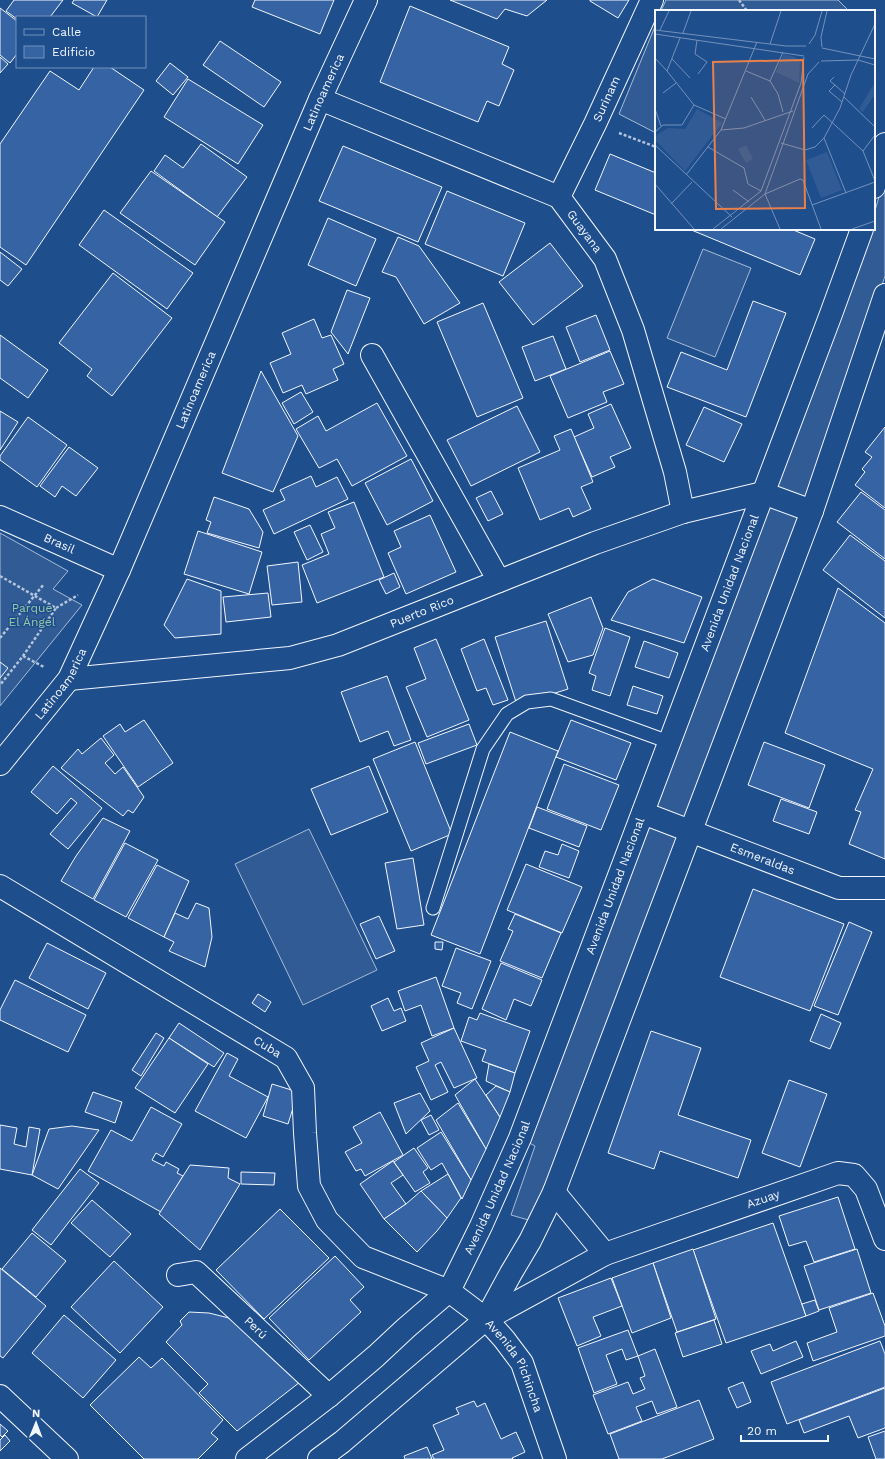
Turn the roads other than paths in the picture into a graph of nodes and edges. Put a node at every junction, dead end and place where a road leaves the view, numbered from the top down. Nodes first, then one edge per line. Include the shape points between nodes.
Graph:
1 (366, 0) edge
2 (652, 0) edge
3 (320, 99) junction
4 (885, 144) edge
5 (875, 183) edge
6 (559, 196) junction
7 (862, 230) edge
8 (885, 295) edge
9 (881, 323) edge
10 (372, 355) dead end
11 (763, 493) junction
12 (812, 511) junction
13 (683, 512) junction
14 (0, 517) edge
15 (119, 570) junction
16 (499, 581) junction
17 (69, 679) junction
18 (669, 742) junction
19 (0, 764) edge
20 (643, 813) junction
21 (692, 831) junction
22 (0, 886) edge
23 (885, 888) edge
24 (433, 908) dead end
25 (554, 1192) junction
26 (885, 1239) edge
27 (605, 1254) junction
28 (178, 1275) dead end
29 (449, 1291) junction
30 (486, 1319) junction
31 (0, 1396) edge
32 (329, 1396) junction
33 (67, 1459) edge
34 (247, 1459) edge
35 (319, 1459) edge
36 (556, 1459) edge

1 - 3 street, Latinoamerica
2 - 6 street, Surinam
3 - 6 street, Guayana
3 - 15 street, Latinoamerica
4 - 5 street
6 - 13 street, Guayana via 605,259 633,330 673,465
7 - 11 street, Avenida Unidad Nacional
8 - 9 street
9 - 12 street
10 - 16 street
11 - 12 street
11 - 13 street, Puerto Rico
11 - 18 street, Avenida Unidad Nacional
12 - 21 street
13 - 16 street, Puerto Rico
14 - 15 street, Brasil
15 - 17 street, Latinoamerica
16 - 17 street, Puerto Rico via 338,645 290,658
17 - 19 street, Latinoamerica
18 - 20 street, Avenida Unidad Nacional
18 - 24 lane via 551,699 527,702 507,714 483,749
20 - 21 street, Esmeraldas
20 - 29 street, Avenida Unidad Nacional via 513,1155
21 - 23 street, Esmeraldas via 839,888
21 - 25 street
22 - 29 street, Cuba via 286,1058 303,1088 309,1186 327,1220 363,1258
25 - 27 street
25 - 30 street
26 - 27 street, Azuay via 866,1189 854,1174 838,1173
27 - 30 street, Azuay
28 - 32 street, Perú via 196,1272
29 - 30 street, Avenida Pichincha
29 - 32 street, Avenida Unidad Nacional
30 - 35 street
30 - 36 street, Avenida Pichincha via 522,1363
31 - 33 street
32 - 34 street, Avenida Unidad Nacional

